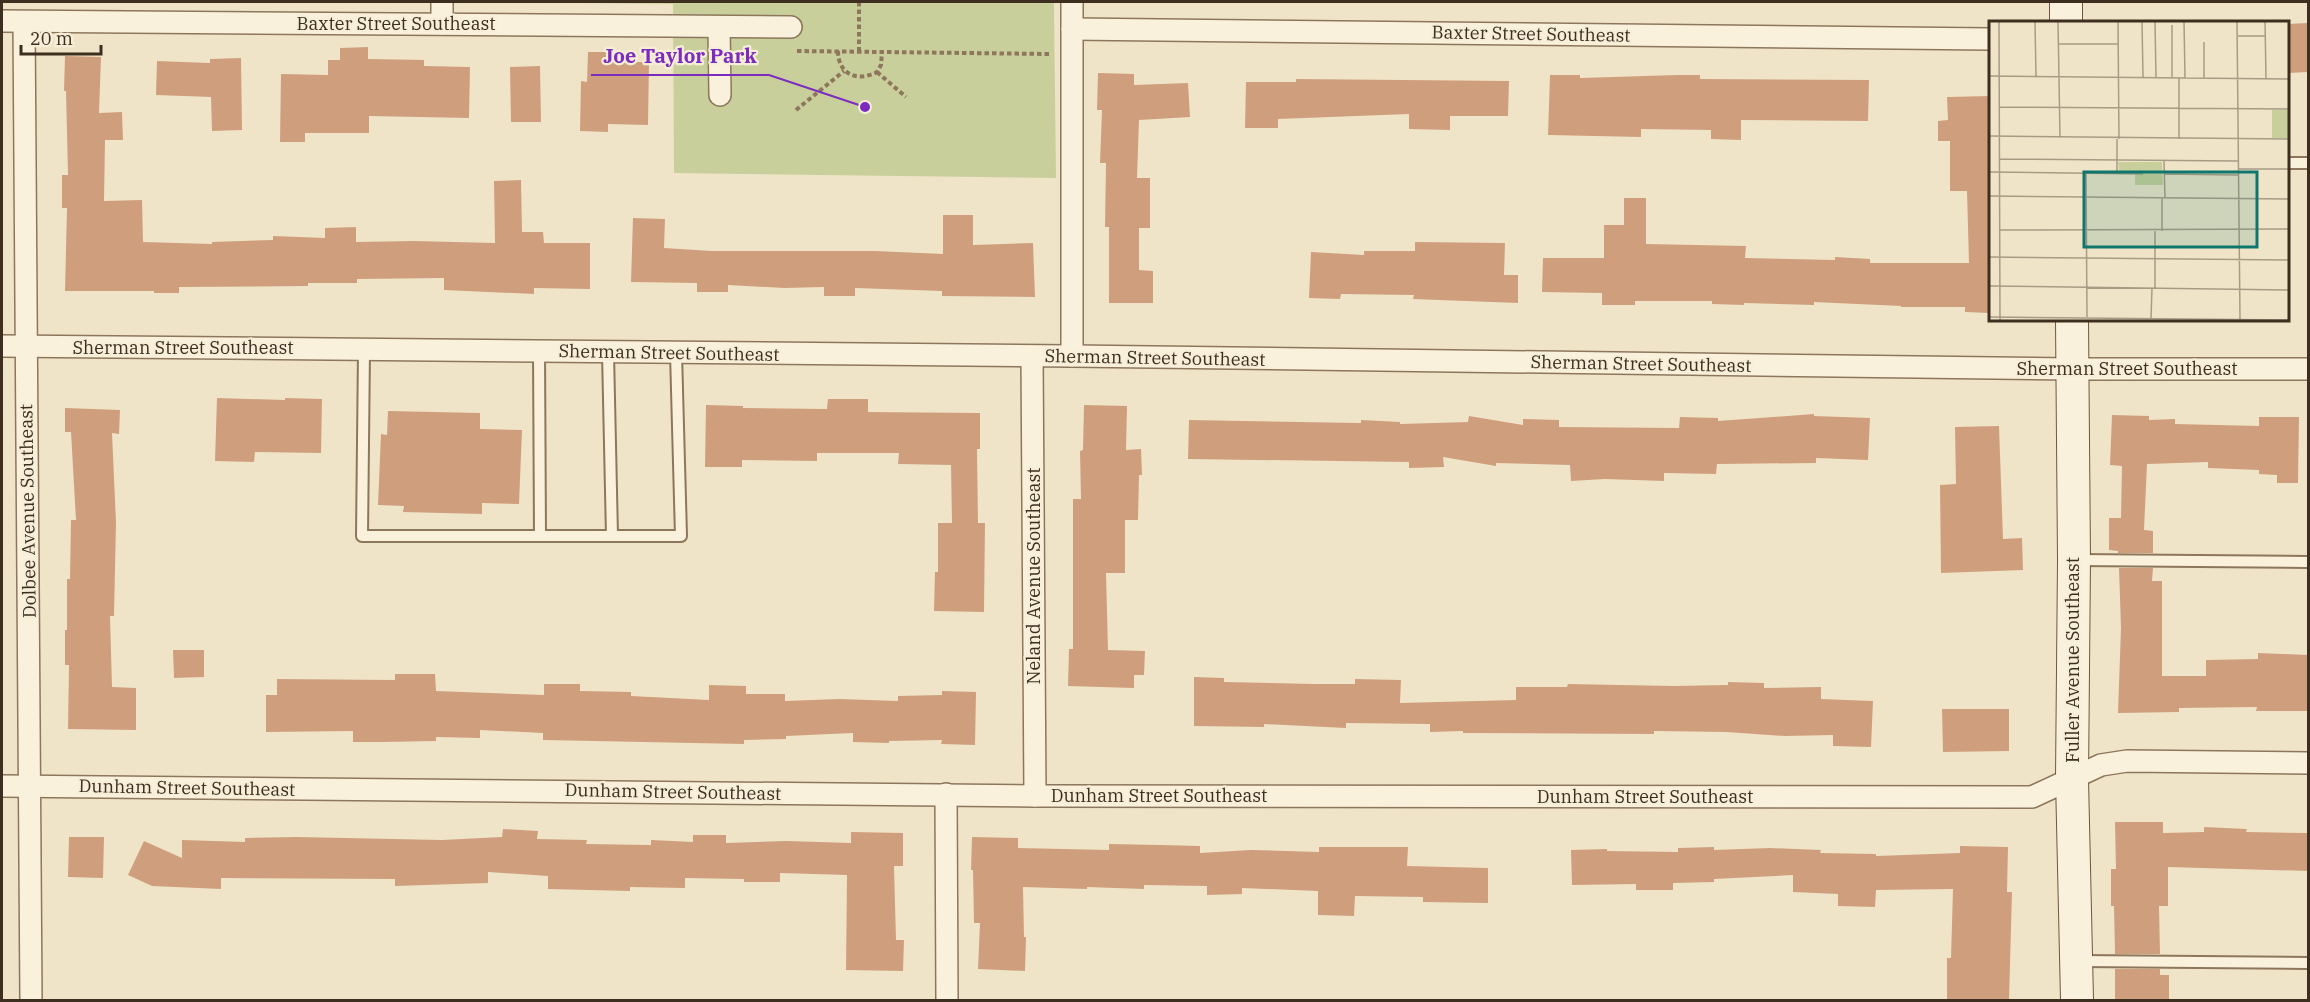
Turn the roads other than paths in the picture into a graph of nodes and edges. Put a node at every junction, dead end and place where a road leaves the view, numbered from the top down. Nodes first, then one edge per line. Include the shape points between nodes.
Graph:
1 (442, 2) edge
2 (1072, 2) edge
3 (2066, 2) edge
4 (2, 21) edge
5 (2067, 21) edge
6 (24, 22) junction
7 (442, 24) junction
8 (719, 27) junction
9 (791, 27) dead end
10 (1072, 29) junction
11 (1989, 39) edge
12 (720, 95) dead end
13 (2289, 163) edge
14 (2308, 163) edge
15 (2072, 321) edge
16 (2, 346) edge
17 (26, 346) junction
18 (364, 350) junction
19 (539, 351) junction
20 (608, 353) junction
21 (676, 353) junction
22 (1032, 356) junction
23 (1072, 356) junction
24 (2073, 369) junction
25 (2308, 369) edge
26 (540, 536) junction
27 (612, 536) junction
28 (2074, 560) junction
29 (2308, 562) edge
30 (2308, 764) edge
31 (2072, 779) junction
32 (2, 786) edge
33 (30, 786) junction
34 (946, 795) junction
35 (1035, 796) junction
36 (2076, 961) junction
37 (2308, 963) edge
38 (32, 1000) edge
39 (947, 1000) edge
40 (2077, 1000) edge

1 - 7 street
2 - 10 street
3 - 5 main road
4 - 6 street, Baxter Street Southeast
6 - 7 street, Baxter Street Southeast
6 - 17 street, Dolbee Avenue Southeast
7 - 8 street, Baxter Street Southeast
8 - 9 street, Baxter Street Southeast
8 - 12 street
10 - 11 street, Baxter Street Southeast
10 - 23 street
13 - 14 lane
15 - 24 main road, Fuller Avenue Southeast
16 - 17 street, Sherman Street Southeast
17 - 18 street, Sherman Street Southeast
17 - 33 street, Dolbee Avenue Southeast
18 - 19 street, Sherman Street Southeast
18 - 26 lane via 362,536
19 - 20 street, Sherman Street Southeast
19 - 26 lane
20 - 21 street, Sherman Street Southeast
20 - 27 lane
21 - 22 street, Sherman Street Southeast
21 - 27 lane via 681,536
22 - 23 street, Sherman Street Southeast
22 - 35 street, Neland Avenue Southeast
23 - 24 street, Sherman Street Southeast
24 - 25 street, Sherman Street Southeast
24 - 28 main road, Fuller Avenue Southeast
26 - 27 lane
28 - 29 lane
28 - 31 main road, Fuller Avenue Southeast
30 - 31 street, Dunham Street Southeast via 2127,761 2101,765
31 - 35 street, Dunham Street Southeast via 2032,797
31 - 36 main road, Fuller Avenue Southeast
32 - 33 street, Dunham Street Southeast
33 - 34 street, Dunham Street Southeast
33 - 38 street, Dolbee Avenue Southeast
34 - 35 street, Dunham Street Southeast
34 - 39 street
36 - 37 lane
36 - 40 main road, Fuller Avenue Southeast

